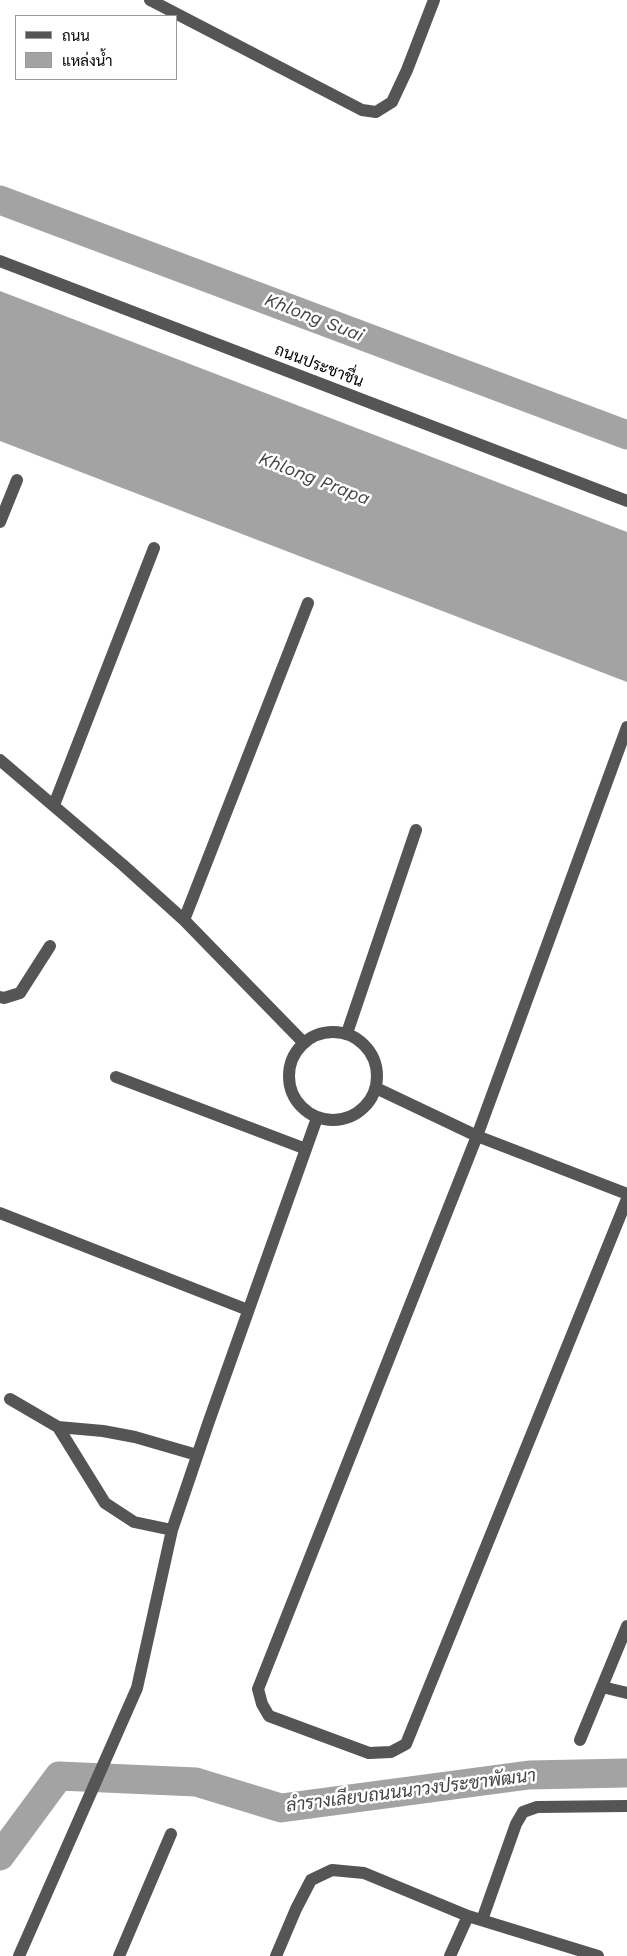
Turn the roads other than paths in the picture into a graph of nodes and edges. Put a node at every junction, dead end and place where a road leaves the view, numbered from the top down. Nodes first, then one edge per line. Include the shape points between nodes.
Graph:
1 (150, 0) edge
2 (434, 0) edge
3 (0, 261) edge
4 (17, 480) dead end
5 (627, 501) edge
6 (0, 522) edge
7 (154, 548) dead end
8 (308, 603) dead end
9 (627, 727) edge
10 (0, 760) edge
11 (54, 805) junction
12 (416, 830) dead end
13 (184, 920) junction
14 (50, 946) dead end
15 (0, 997) edge
16 (347, 1033) junction
17 (303, 1042) junction
18 (116, 1076) dead end
19 (376, 1088) junction
20 (317, 1118) junction
21 (477, 1136) junction
22 (306, 1149) junction
23 (627, 1194) edge
24 (627, 1199) edge
25 (0, 1213) edge
26 (248, 1310) junction
27 (10, 1399) dead end
28 (58, 1427) junction
29 (197, 1455) junction
30 (172, 1530) junction
31 (627, 1626) edge
32 (602, 1687) junction
33 (627, 1694) edge
34 (580, 1740) dead end
35 (627, 1806) edge
36 (171, 1834) dead end
37 (468, 1916) junction
38 (482, 1920) junction
39 (19, 1956) edge
40 (119, 1956) edge
41 (276, 1956) edge
42 (450, 1956) edge
43 (598, 1956) edge

1 - 2 street via 362,110 376,112 392,102 408,70
3 - 5 street, ถนนประชาชื่น
4 - 6 street
7 - 11 street
8 - 13 street
9 - 21 street
10 - 11 street
11 - 13 street
12 - 16 street
13 - 17 street
14 - 15 street via 20,994
16 - 17 street via 324,1031
16 - 19 street via 362,1041 373,1054 378,1071
17 - 20 street via 291,1061 289,1084 294,1098
18 - 22 street
19 - 20 street via 363,1109 341,1120
19 - 21 street
20 - 22 street
21 - 23 street
21 - 24 street via 258,1689 269,1716 369,1753 391,1752 406,1744
22 - 26 street
25 - 26 street
26 - 29 street
27 - 28 street
28 - 29 street via 103,1431
28 - 30 street via 105,1503 134,1522
29 - 30 street
30 - 39 street via 137,1688
31 - 32 street
32 - 33 street
32 - 34 street
35 - 38 street via 537,1807 523,1812
36 - 40 street
37 - 38 street
37 - 41 street via 364,1873 332,1870 311,1880
37 - 42 street
38 - 43 street

